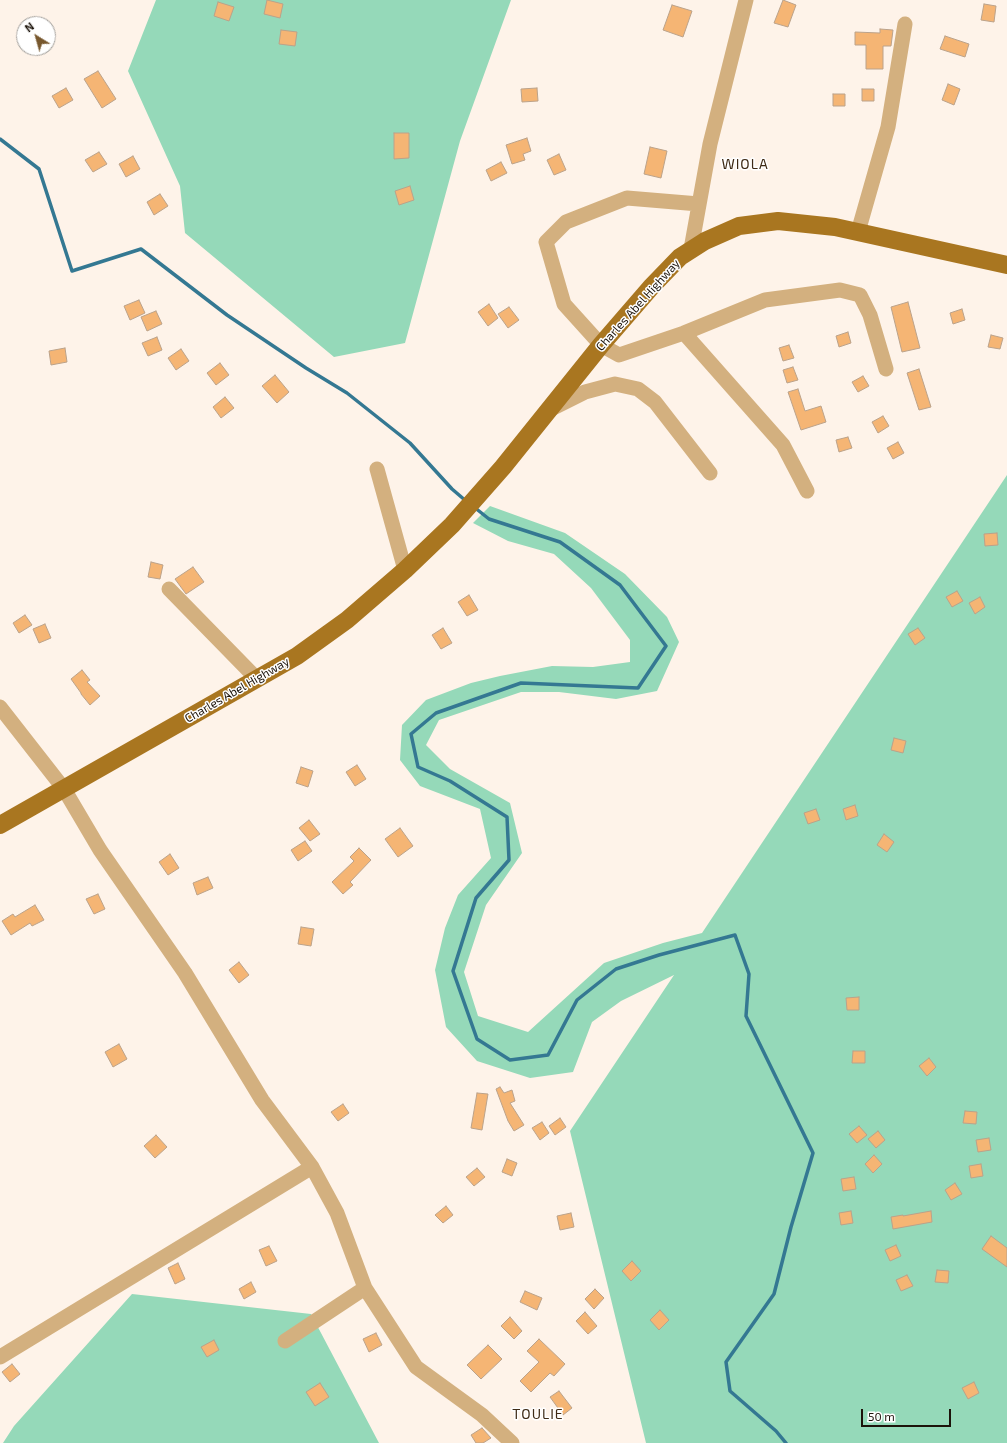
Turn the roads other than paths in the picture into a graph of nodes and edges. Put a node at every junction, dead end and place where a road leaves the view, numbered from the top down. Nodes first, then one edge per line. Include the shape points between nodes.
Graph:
1 (745, 0) edge
2 (905, 24) dead end
3 (699, 204) junction
4 (858, 232) junction
5 (691, 250) junction
6 (1007, 265) edge
7 (684, 333) junction
8 (601, 345) junction
9 (886, 369) dead end
10 (551, 409) junction
11 (377, 469) dead end
12 (710, 473) dead end
13 (807, 491) dead end
14 (405, 570) junction
15 (169, 589) dead end
16 (257, 679) junction
17 (0, 707) edge
18 (64, 789) junction
19 (0, 825) edge
20 (312, 1167) junction
21 (365, 1288) junction
22 (285, 1341) dead end
23 (0, 1357) edge
24 (512, 1443) edge

1 - 3 street via 710,144
2 - 4 street via 888,127
3 - 5 street
3 - 8 street via 627,198 566,222 546,242 564,304
4 - 5 main road, Charles Abel Highway via 778,221 739,226
4 - 6 main road, Charles Abel Highway
5 - 8 main road, Charles Abel Highway via 680,257 652,286
7 - 8 street via 619,355
7 - 9 street via 765,300 840,290 860,295 870,315
7 - 13 street via 784,445
8 - 10 main road, Charles Abel Highway
10 - 12 street via 585,392 615,384 638,389 655,402
10 - 14 main road, Charles Abel Highway via 452,525
11 - 14 street
14 - 16 main road, Charles Abel Highway via 347,620 297,656
15 - 16 street
16 - 18 main road, Charles Abel Highway
17 - 18 street
18 - 19 main road, Charles Abel Highway
18 - 20 street via 100,850 185,973 262,1100
20 - 21 street via 337,1213
20 - 23 street
21 - 22 street
21 - 24 street via 416,1367 482,1416

